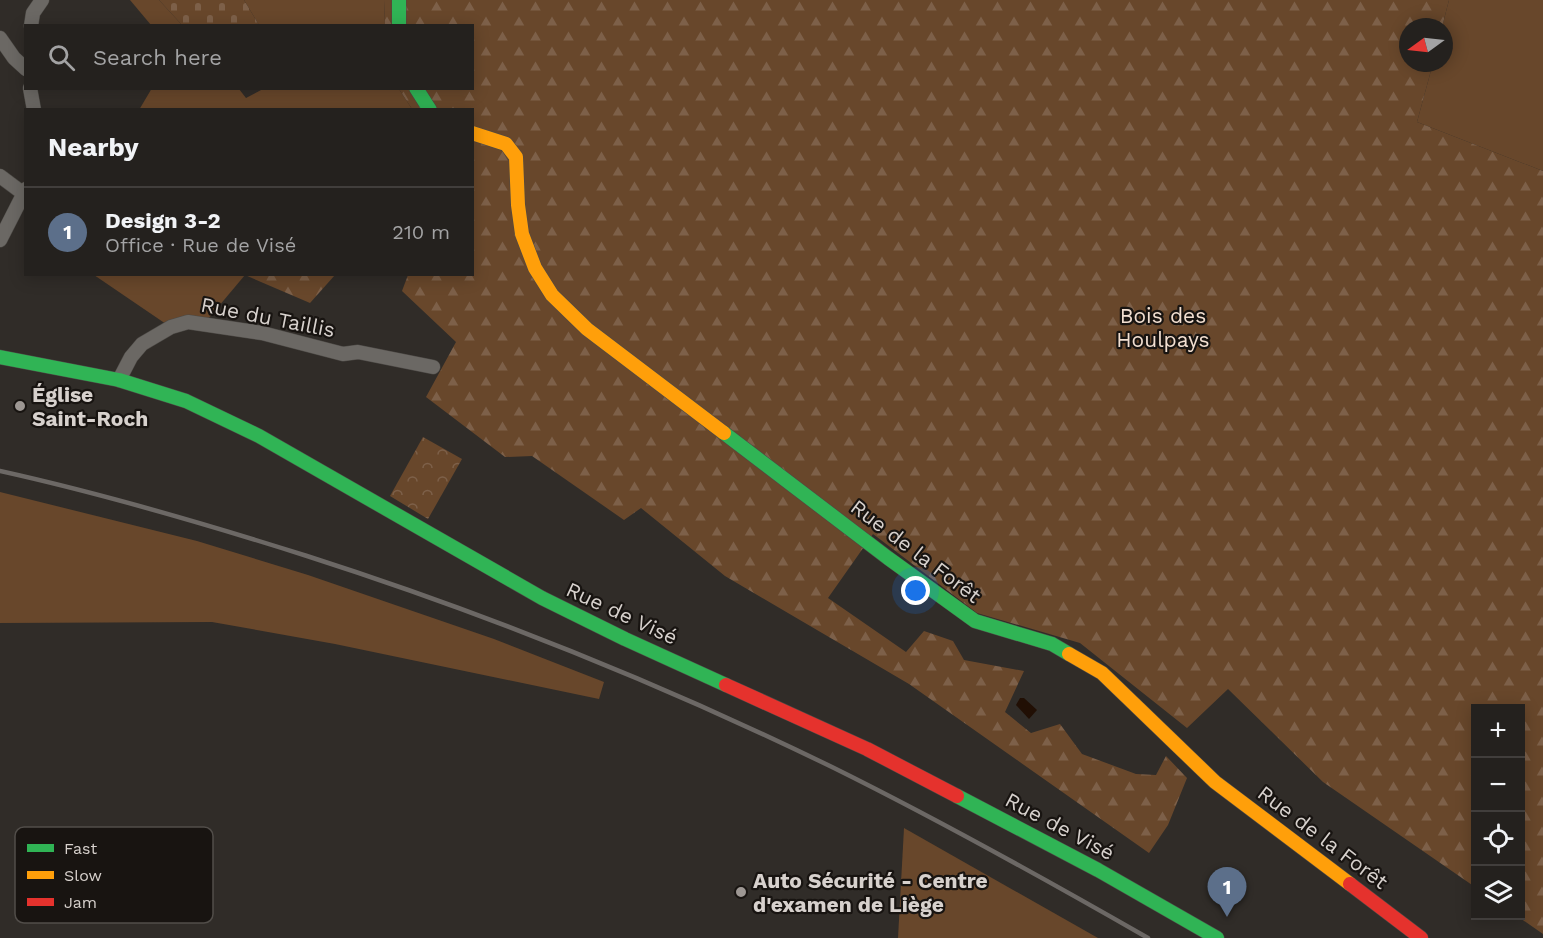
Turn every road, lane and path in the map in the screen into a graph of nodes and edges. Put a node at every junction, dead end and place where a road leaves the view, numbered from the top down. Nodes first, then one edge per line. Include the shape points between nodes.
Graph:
1 (42, 0) edge
2 (399, 0) edge
3 (31, 13) edge
4 (399, 24) edge
5 (0, 38) edge
6 (24, 67) edge
7 (30, 90) edge
8 (417, 90) edge
9 (34, 108) edge
10 (429, 108) edge
11 (474, 134) edge
12 (0, 176) edge
13 (24, 190) edge
14 (24, 193) edge
15 (0, 240) edge
16 (0, 357) edge
17 (433, 367) dead end
18 (119, 380) junction
19 (1217, 938) edge
20 (1421, 938) edge

1 - 3 street
2 - 4 street
5 - 6 street
7 - 9 street
8 - 10 street
11 - 20 street, Rue de la Forêt via 506,144 516,156 522,234 535,268 552,295 587,329 975,621 1052,644 1102,673 1215,782
12 - 13 street
14 - 15 street
16 - 18 street, Rue de Visé
17 - 18 street, Rue du Taillis via 358,352 343,354 262,333 189,322 171,327 142,344
18 - 19 street, Rue de Visé via 186,401 259,436 542,598 867,749 1098,870

